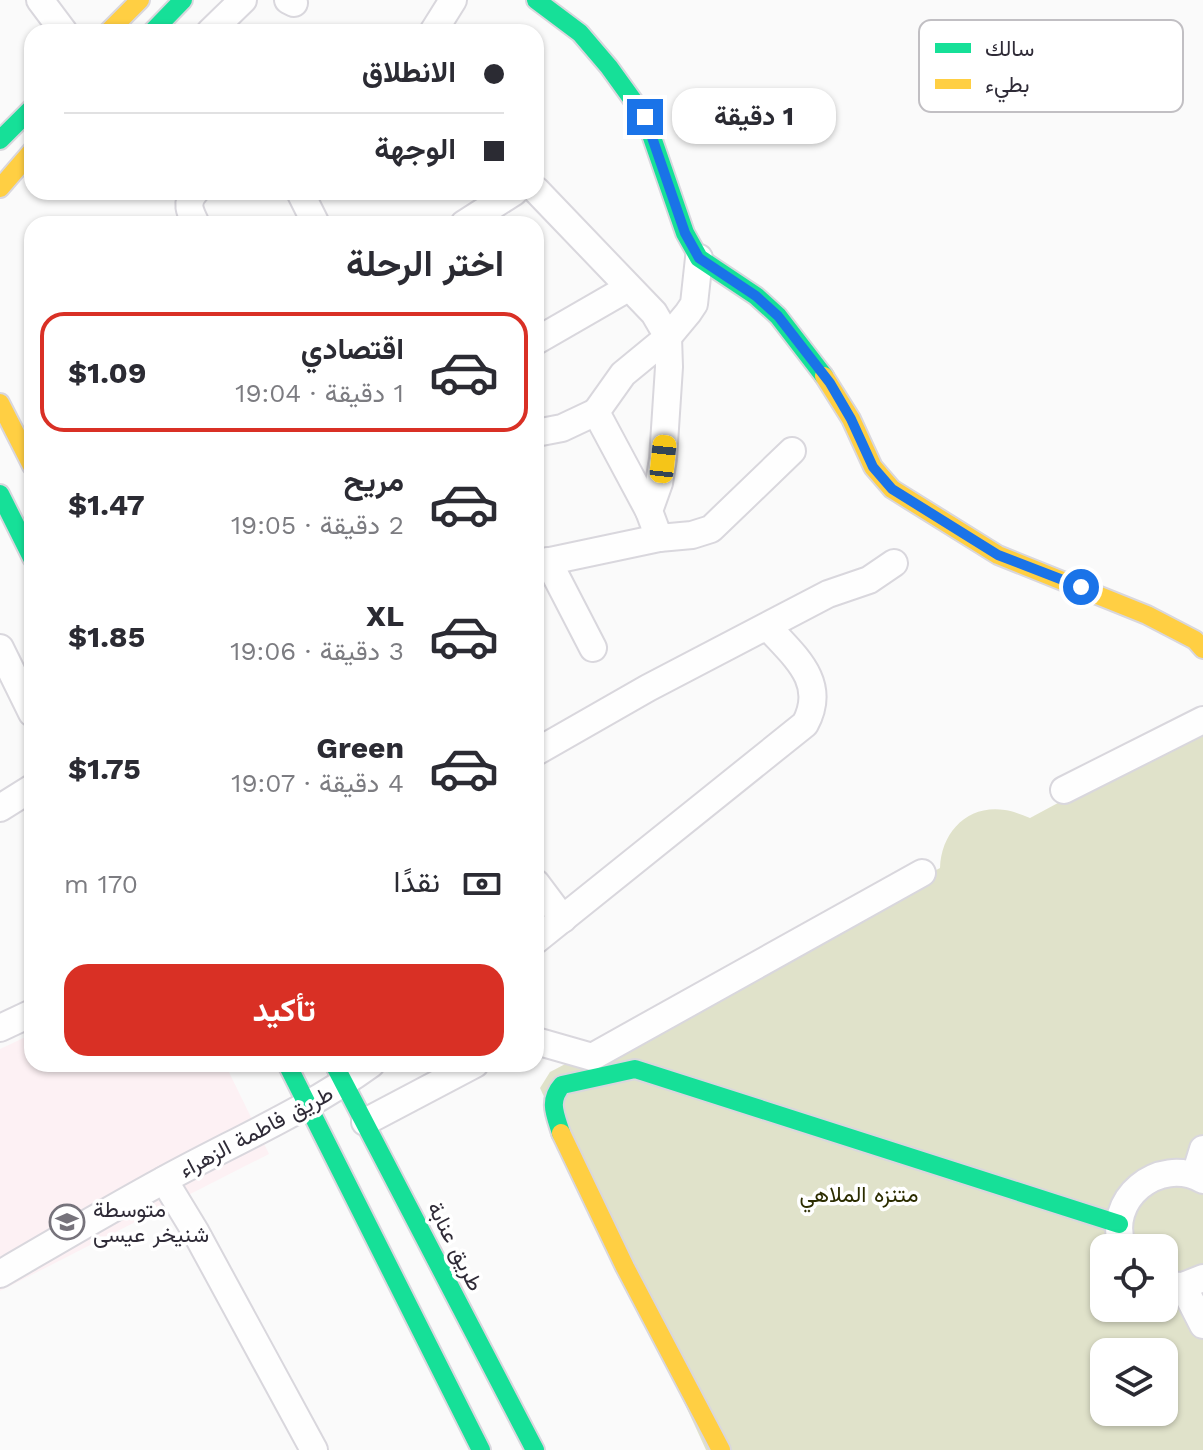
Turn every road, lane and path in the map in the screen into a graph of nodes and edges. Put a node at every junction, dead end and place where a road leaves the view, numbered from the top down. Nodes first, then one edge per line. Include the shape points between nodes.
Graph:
1 (40, 0) edge
2 (140, 0) edge
3 (183, 0) edge
4 (243, 0) edge
5 (453, 0) edge
6 (536, 0) edge
7 (58, 24) edge
8 (116, 24) edge
9 (164, 24) edge
10 (218, 24) edge
11 (438, 24) edge
12 (24, 116) edge
13 (0, 140) edge
14 (24, 160) edge
15 (0, 188) edge
16 (544, 199) edge
17 (502, 200) edge
18 (476, 216) edge
19 (699, 258) junction
20 (628, 288) junction
21 (544, 336) edge
22 (668, 337) junction
23 (0, 403) edge
24 (596, 412) junction
25 (544, 431) edge
26 (24, 450) edge
27 (792, 451) dead end
28 (0, 494) edge
29 (649, 511) junction
30 (659, 538) junction
31 (24, 542) edge
32 (544, 563) edge
33 (894, 563) dead end
34 (544, 566) edge
35 (768, 627) junction
36 (0, 648) edge
37 (593, 648) dead end
38 (1203, 649) edge
39 (24, 697) edge
40 (1203, 720) edge
41 (544, 747) edge
42 (1064, 790) dead end
43 (24, 793) edge
44 (0, 808) edge
45 (922, 873) dead end
46 (544, 894) edge
47 (563, 919) junction
48 (544, 934) edge
49 (24, 1017) edge
50 (0, 1028) edge
51 (544, 1043) edge
52 (291, 1072) edge
53 (460, 1072) edge
54 (339, 1074) edge
55 (307, 1104) junction
56 (365, 1122) junction
57 (1203, 1149) edge
58 (1199, 1178) edge
59 (164, 1180) junction
60 (1115, 1234) edge
61 (1121, 1234) edge
62 (0, 1274) edge
63 (1183, 1283) edge
64 (1203, 1325) edge
65 (314, 1450) edge
66 (481, 1450) edge
67 (535, 1450) edge
68 (721, 1450) edge

1 - 7 street
2 - 8 main road
3 - 9 main road
4 - 10 street
5 - 11 street
6 - 19 main road via 580,33 645,117 685,233
12 - 13 main road
14 - 15 main road
16 - 20 street
17 - 18 street
19 - 22 street via 694,304
19 - 38 main road via 778,316 830,383 873,467 892,489 998,555 1147,615
20 - 21 street
20 - 22 street via 654,313
22 - 24 street via 623,374
22 - 29 street via 663,459
23 - 26 main road
24 - 25 street
24 - 29 street
27 - 30 street via 717,526
28 - 31 main road
29 - 30 street
30 - 32 street
33 - 35 street
34 - 37 street
35 - 41 street
35 - 47 street via 804,666 812,685 813,705 805,724
36 - 39 street
40 - 42 street
43 - 44 street
45 - 51 street via 592,1057
46 - 47 street
47 - 48 street
49 - 50 street
52 - 55 main road
53 - 56 street
54 - 55 street, طريق فاطمة الزهراء
54 - 56 main road, طريق عنابة
55 - 59 street, طريق فاطمة الزهراء
55 - 66 main road
56 - 67 main road, طريق عنابة
57 - 58 street
58 - 61 street via 1175,1172 1135,1188 1124,1205
59 - 62 street, طريق فاطمة الزهراء
59 - 65 street
60 - 68 main road via 635,1069 562,1085 552,1104 562,1138
63 - 64 street

